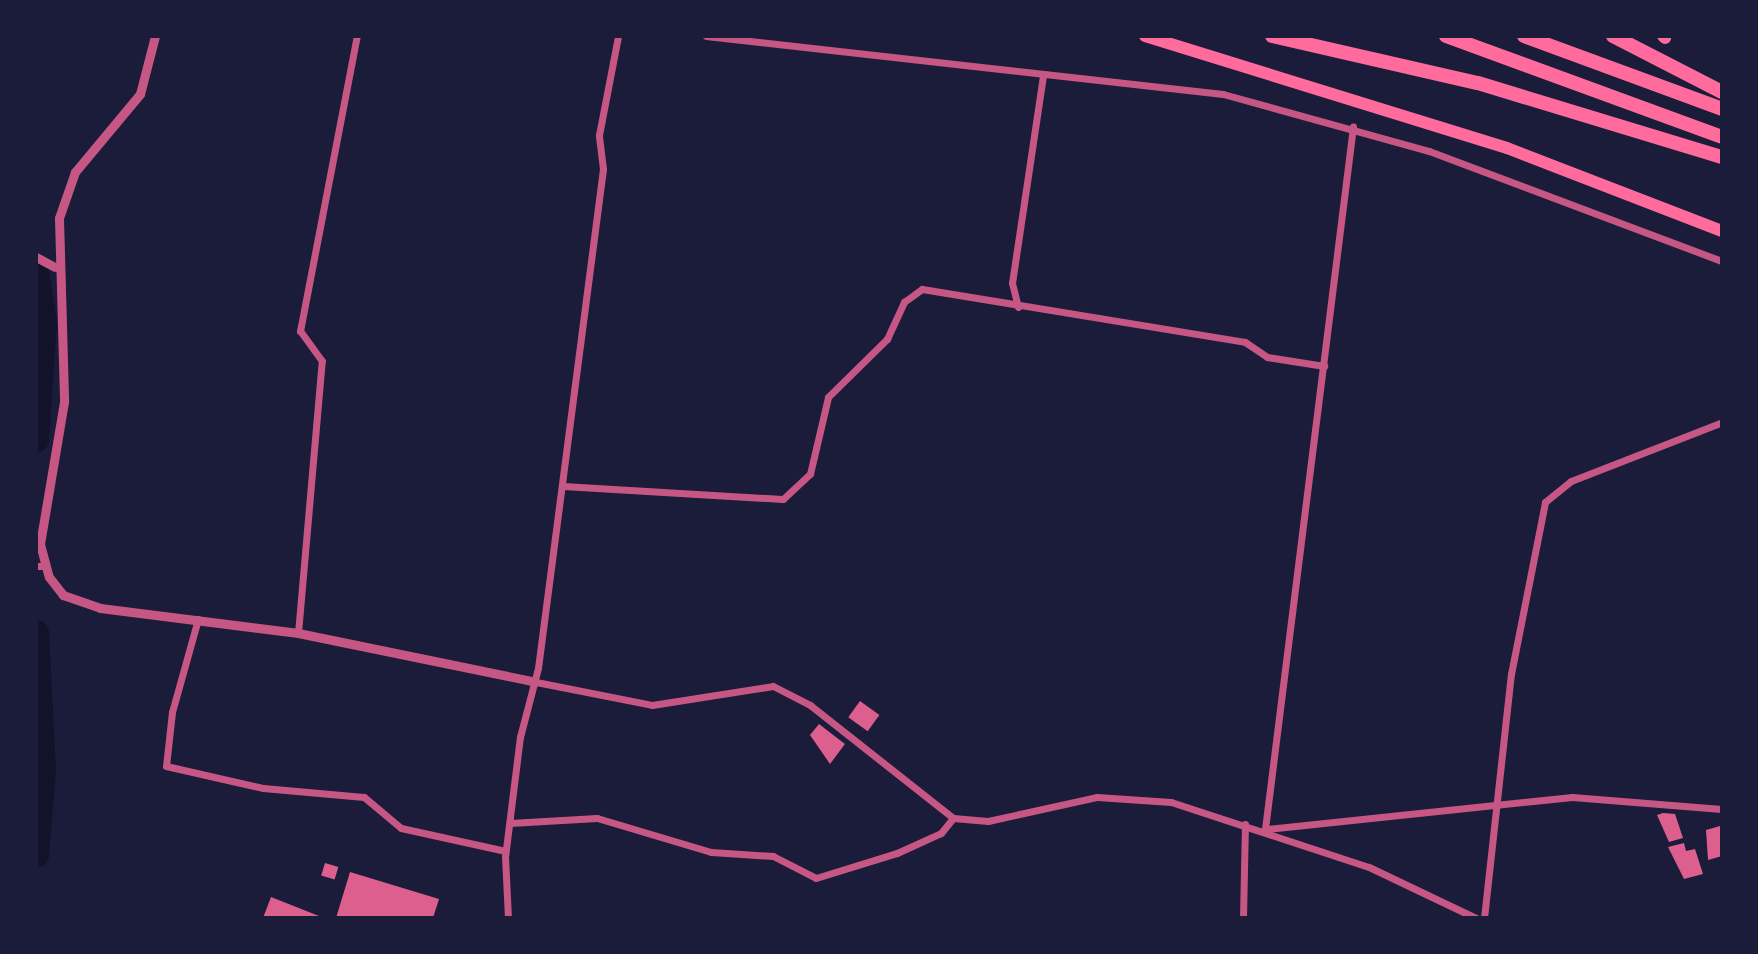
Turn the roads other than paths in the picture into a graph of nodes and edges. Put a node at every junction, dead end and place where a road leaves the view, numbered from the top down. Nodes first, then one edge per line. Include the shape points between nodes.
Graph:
1 (155, 36) edge
2 (357, 36) edge
3 (618, 36) edge
4 (706, 36) edge
5 (1145, 36) edge
6 (1272, 36) edge
7 (1446, 36) edge
8 (1524, 36) edge
9 (1613, 36) edge
10 (1043, 76) junction
11 (1722, 92) edge
12 (1722, 109) edge
13 (1353, 126) junction
14 (1722, 137) edge
15 (1722, 157) edge
16 (1722, 231) edge
17 (36, 257) edge
18 (1722, 261) edge
19 (53, 266) junction
20 (1018, 307) junction
21 (1324, 366) junction
22 (1722, 422) edge
23 (563, 486) junction
24 (40, 566) edge
25 (198, 619) junction
26 (298, 633) junction
27 (531, 681) junction
28 (1493, 808) junction
29 (1722, 809) edge
30 (953, 818) junction
31 (510, 823) junction
32 (1245, 824) junction
33 (1265, 829) junction
34 (506, 851) junction
35 (508, 918) edge
36 (1243, 918) edge
37 (1476, 918) edge
38 (1484, 918) edge

1 - 19 street via 140,94 69,185
2 - 26 street via 300,331 322,361
3 - 23 street via 599,135 603,169
4 - 10 street
5 - 16 highway via 1507,148
6 - 15 highway via 1478,83
7 - 14 highway
8 - 12 highway
9 - 11 highway
10 - 13 street via 1223,94
10 - 20 street via 1012,283
13 - 18 street
13 - 21 street
17 - 19 street
19 - 24 street via 64,402
20 - 21 street via 1230,339 1267,357
20 - 23 street via 934,289 911,294 887,339 828,397 810,474 783,499
21 - 33 street
22 - 28 street via 1571,481 1545,502
23 - 27 street
24 - 25 street via 57,590 77,602
25 - 26 street
25 - 34 street via 172,712 166,766 263,788 364,797 379,803 388,823
26 - 27 street
27 - 30 street via 675,705 773,686 810,705
27 - 31 street
28 - 29 street via 1572,797
28 - 33 street
28 - 38 street
30 - 31 street via 897,853 816,878 773,856 711,852 597,818
30 - 32 street via 988,821 1118,796 1171,802
31 - 34 street
32 - 33 street
32 - 36 street
33 - 37 street
34 - 35 street

